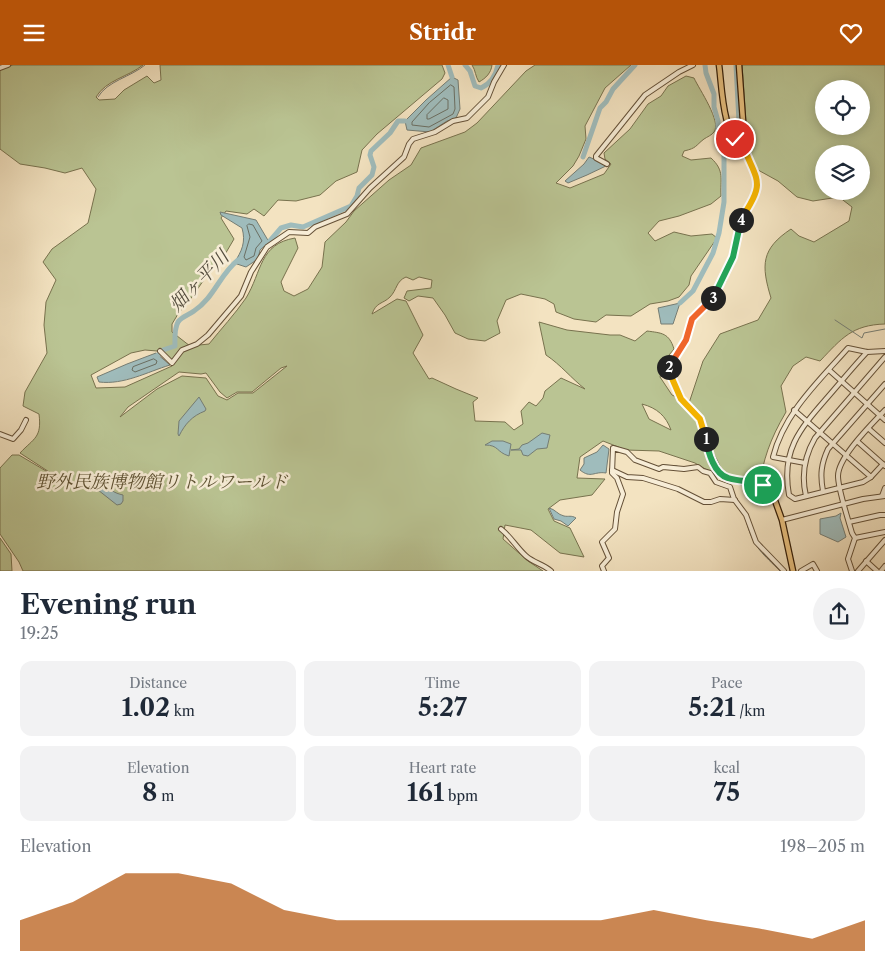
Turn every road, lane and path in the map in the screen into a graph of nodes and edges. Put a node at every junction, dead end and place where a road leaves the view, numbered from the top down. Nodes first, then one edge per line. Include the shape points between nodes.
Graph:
1 (8, 65) edge
2 (504, 65) edge
3 (693, 65) edge
4 (719, 65) edge
5 (739, 65) edge
6 (0, 68) edge
7 (744, 145) junction
8 (607, 164) dead end
9 (885, 351) edge
10 (867, 352) junction
11 (161, 353) dead end
12 (885, 357) edge
13 (828, 370) junction
14 (841, 381) junction
15 (885, 384) edge
16 (854, 393) junction
17 (867, 404) junction
18 (794, 410) junction
19 (885, 410) edge
20 (880, 415) junction
21 (26, 420) dead end
22 (885, 420) edge
23 (807, 421) junction
24 (869, 429) junction
25 (820, 433) junction
26 (0, 434) edge
27 (858, 442) junction
28 (832, 443) junction
29 (885, 443) edge
30 (846, 455) junction
31 (788, 459) junction
32 (805, 463) junction
33 (884, 465) edge
34 (612, 470) junction
35 (871, 477) junction
36 (840, 487) junction
37 (885, 488) edge
38 (823, 491) junction
39 (806, 496) junction
40 (883, 496) edge
41 (733, 500) junction
42 (845, 504) junction
43 (885, 515) edge
44 (782, 520) junction
45 (849, 522) junction
46 (501, 529) dead end
47 (885, 532) edge
48 (855, 537) junction
49 (885, 540) edge
50 (866, 561) junction
51 (885, 566) edge
52 (551, 571) edge
53 (604, 571) edge
54 (784, 571) edge
55 (793, 571) edge
56 (801, 571) edge
57 (817, 571) edge
58 (852, 571) edge
59 (858, 571) edge
60 (879, 571) edge

1 - 6 street
2 - 11 street via 488,97 467,118 414,139 404,157 341,217 308,233 289,232 276,240 267,247 251,272 241,296 208,335 182,350 172,363
3 - 8 street via 640,101 596,156
4 - 7 main road via 727,123 736,140
5 - 7 main road
7 - 44 main road via 756,177 757,190 741,221 733,257 723,280 712,298 692,319 686,340 669,367 683,401 700,419 718,471 728,479 750,481 766,487 773,495
9 - 10 street
10 - 13 street via 848,348
10 - 14 street
12 - 16 street
13 - 14 street
13 - 18 street
14 - 16 street
14 - 23 street
15 - 17 street
16 - 17 street
16 - 25 street
17 - 20 street
17 - 28 street
18 - 23 street
18 - 31 street via 773,457
19 - 20 street
20 - 22 street
20 - 24 street
21 - 26 street via 13,439
23 - 25 street
23 - 31 street via 795,439
24 - 27 street
24 - 29 street
25 - 28 street
25 - 32 street via 810,447
27 - 30 street
27 - 33 street
28 - 30 street
28 - 38 street via 822,463
30 - 35 street
30 - 36 street via 839,469
31 - 32 street
31 - 39 street via 789,495 795,499
32 - 39 street
33 - 35 street
34 - 41 street via 627,477 643,478 678,489 704,502
34 - 41 street via 613,448 659,469 698,467 710,473 716,482 730,487
34 - 53 street via 623,494 615,529 602,542 609,558 602,566
35 - 36 street
36 - 38 street
36 - 42 street
37 - 40 street
38 - 39 street
40 - 42 street
41 - 54 street via 746,515 756,542
42 - 44 street
42 - 45 street
43 - 45 street
44 - 55 main road
45 - 48 street
46 - 52 street via 525,555
47 - 48 street
48 - 58 street via 848,559
49 - 50 street
50 - 59 street
50 - 60 street
51 - 60 street
56 - 57 street via 813,564

